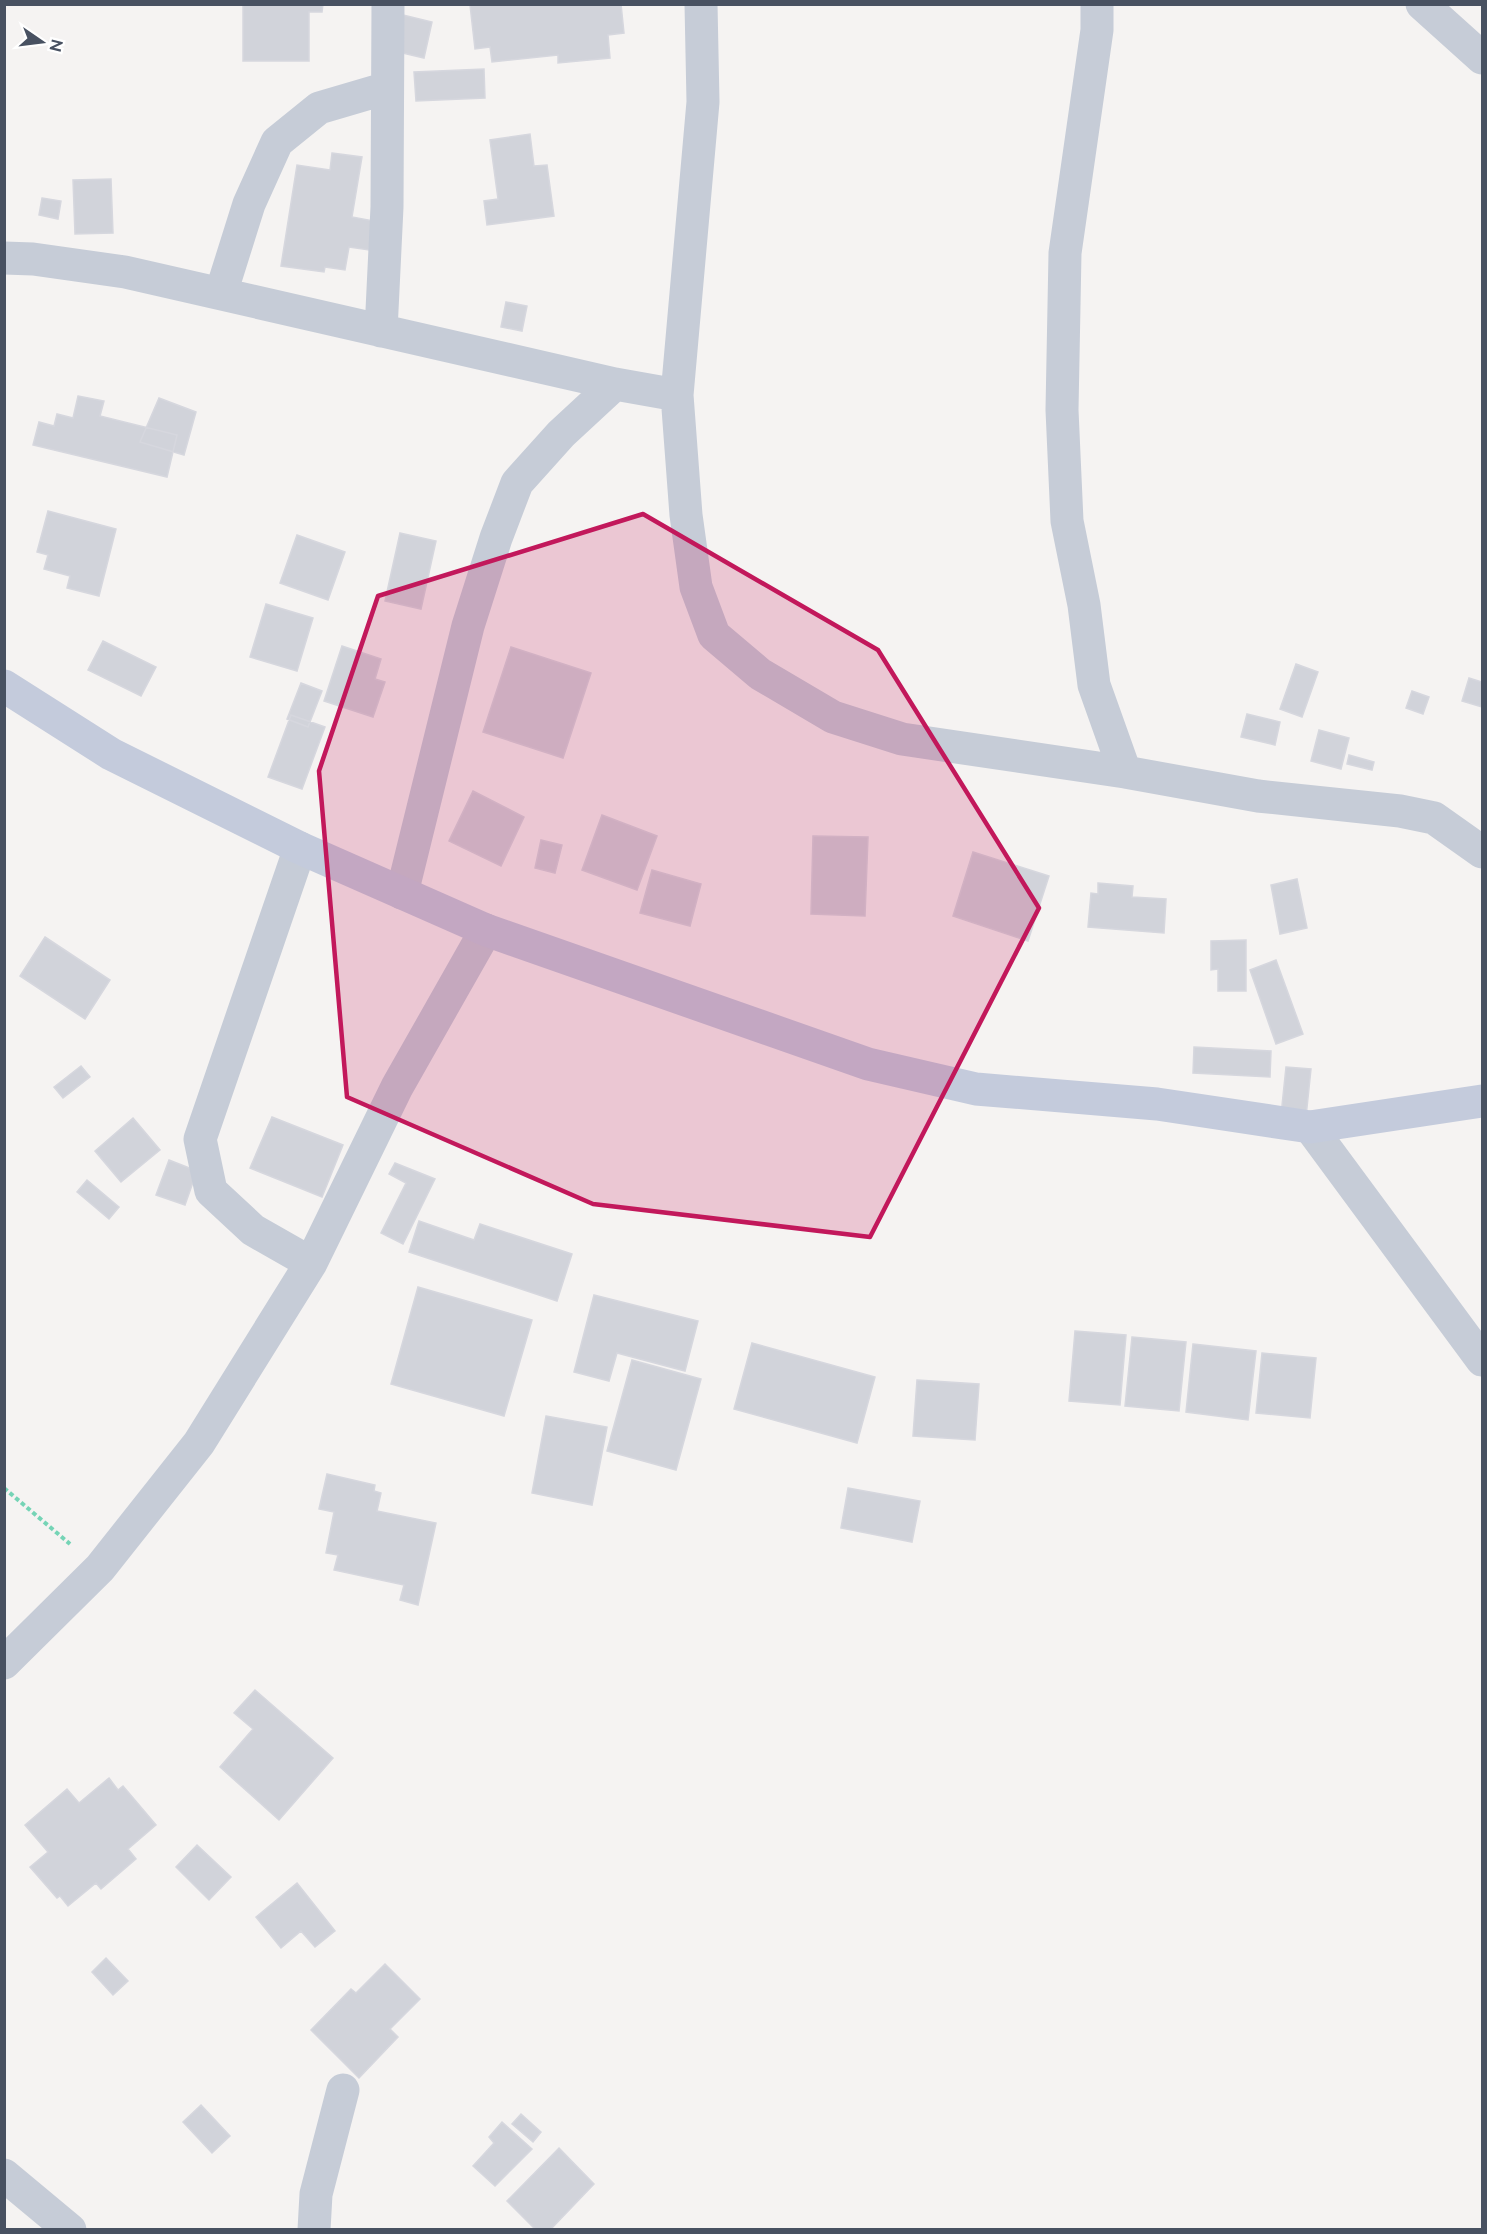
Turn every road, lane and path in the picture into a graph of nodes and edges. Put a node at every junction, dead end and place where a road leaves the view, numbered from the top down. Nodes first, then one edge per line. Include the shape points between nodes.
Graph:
1 (388, 4) edge
2 (701, 4) edge
3 (1097, 4) edge
4 (1422, 4) edge
5 (1482, 58) edge
6 (387, 88) junction
7 (4, 258) edge
8 (221, 293) junction
9 (381, 330) junction
10 (615, 384) junction
11 (677, 395) junction
12 (4, 686) edge
13 (1125, 772) junction
14 (300, 848) junction
15 (1482, 852) edge
16 (402, 893) junction
17 (486, 930) junction
18 (1482, 1101) edge
19 (1310, 1127) junction
20 (311, 1263) junction
21 (1482, 1360) edge
22 (4, 1488) edge
23 (100, 1568) junction
24 (4, 1663) edge
25 (343, 2090) dead end
26 (4, 2175) edge
27 (70, 2229) edge
28 (314, 2229) edge

1 - 6 street
2 - 11 street via 703,102
3 - 13 street via 1097,30 1065,253 1062,410 1066,521 1084,605 1094,685
4 - 5 street
6 - 8 street via 319,108 277,142 249,204
6 - 9 street
7 - 8 street via 125,272
8 - 9 street
9 - 10 street
10 - 11 street
10 - 16 street via 561,434 518,483 468,626
11 - 13 street via 696,587 714,635 760,674 832,717 902,739
12 - 14 street via 111,754
13 - 15 street via 1236,793 1434,818
14 - 16 street
14 - 20 street via 200,1139 212,1191 253,1230
16 - 17 street
17 - 19 street via 868,1064 976,1089 1157,1104
17 - 20 street via 397,1087
18 - 19 street
19 - 21 street
20 - 23 street via 199,1443
22 - 23 path
23 - 24 street
25 - 28 street via 316,2194
26 - 27 street

